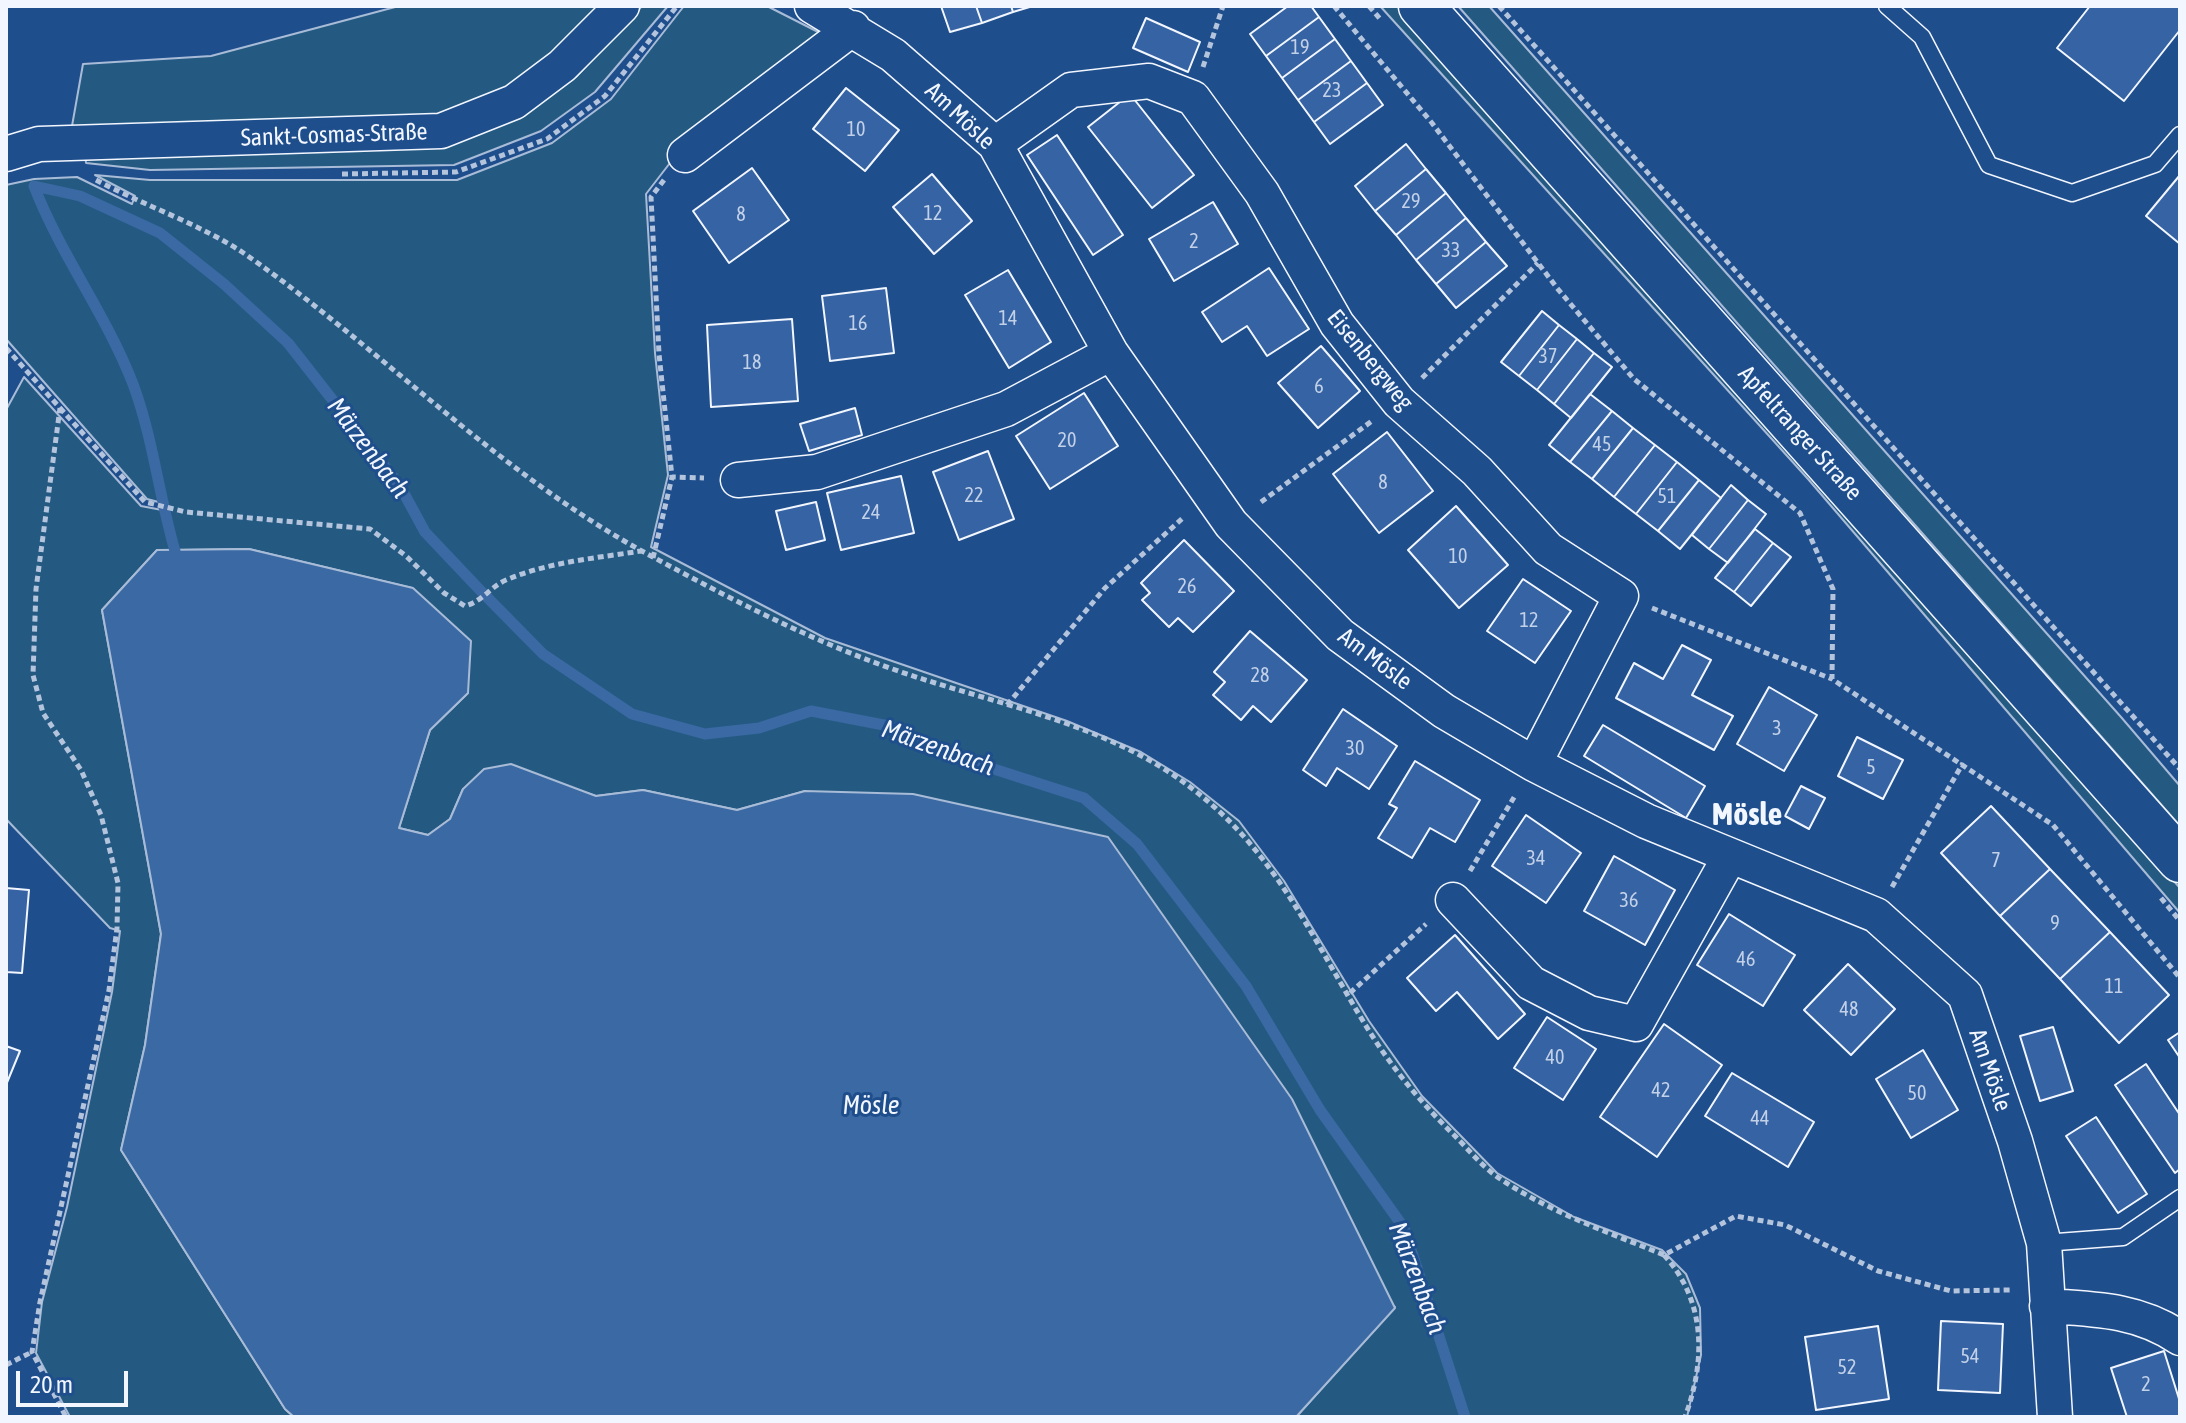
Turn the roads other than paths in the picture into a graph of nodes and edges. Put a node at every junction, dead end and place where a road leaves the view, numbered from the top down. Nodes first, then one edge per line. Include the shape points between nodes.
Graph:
1 (622, 6) edge
2 (1421, 6) edge
3 (1887, 6) edge
4 (834, 14) edge
5 (2180, 135) edge
6 (995, 144) junction
7 (6, 154) edge
8 (685, 155) road end
9 (1111, 353) junction
10 (738, 480) road end
11 (1534, 764) junction
12 (1729, 858) junction
13 (2180, 860) edge
14 (1453, 900) dead end
15 (2180, 1198) edge
16 (2044, 1243) junction
17 (2047, 1297) junction
18 (2180, 1338) edge
19 (2055, 1417) edge

1 - 7 street, Sankt-Cosmas-Straße via 562,66 514,102 441,131 39,144
2 - 13 street, Apfeltranger Straße
3 - 5 lane via 1922,37 1989,165 2072,193 2155,164
4 - 6 street, Am Mösle via 893,55
4 - 8 street, Am Mösle
6 - 9 street, Am Mösle
6 - 11 street, Eisenbergweg via 1071,90 1149,81 1193,98 1262,193 1337,324 1399,402 1477,471 1548,549 1621,596
9 - 10 street via 1006,409 817,472
9 - 11 street, Am Mösle via 1231,524 1340,635 1444,711
11 - 12 street, Am Mösle
12 - 14 street via 1636,1024 1589,1013 1531,983
12 - 16 street, Am Mösle via 1876,915 1965,995
15 - 16 lane via 2123,1237
16 - 17 street, Am Mösle
17 - 18 street via 2118,1310
17 - 19 street, Am Mösle

